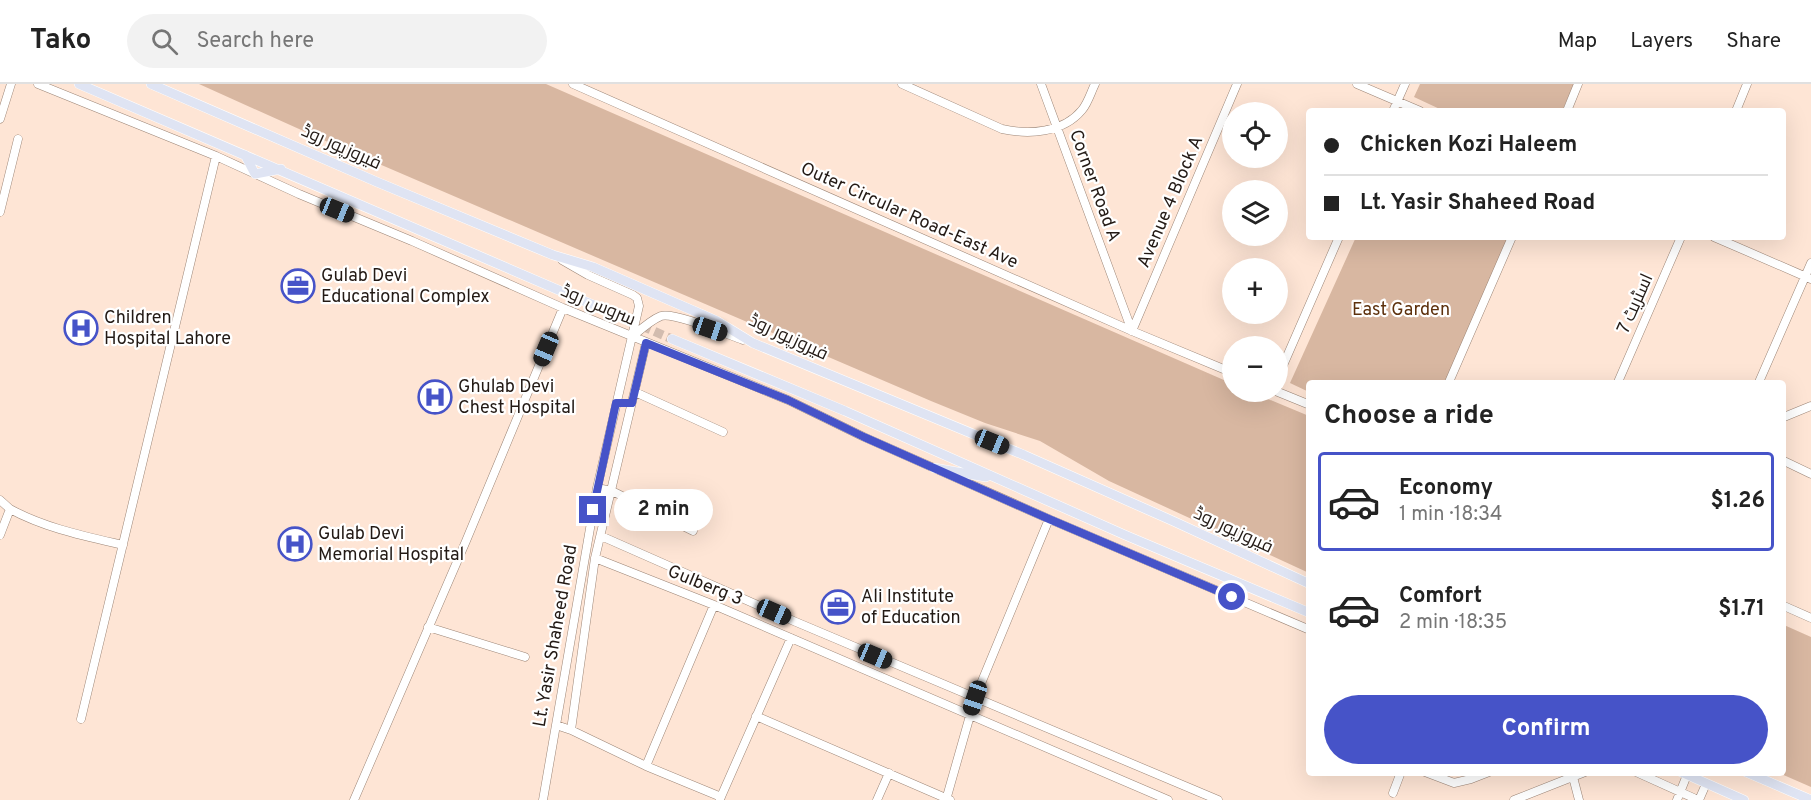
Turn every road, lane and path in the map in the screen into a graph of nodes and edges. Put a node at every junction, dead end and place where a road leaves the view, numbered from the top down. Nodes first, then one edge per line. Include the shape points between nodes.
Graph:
1 (11, 84) edge
2 (38, 84) edge
3 (79, 84) edge
4 (151, 84) edge
5 (902, 84) edge
6 (1041, 84) edge
7 (1095, 84) edge
8 (1237, 84) edge
9 (1357, 84) edge
10 (1405, 84) edge
11 (1578, 84) edge
12 (1747, 84) edge
13 (577, 85) edge
14 (1397, 101) junction
15 (1394, 108) edge
16 (1413, 108) edge
17 (1568, 108) edge
18 (1737, 108) edge
19 (0, 119) edge
20 (1056, 127) junction
21 (18, 139) dead end
22 (245, 155) junction
23 (216, 156) junction
24 (280, 170) junction
25 (255, 174) junction
26 (0, 212) edge
27 (1338, 240) edge
28 (1511, 240) edge
29 (1680, 240) edge
30 (1721, 240) edge
31 (553, 255) junction
32 (1811, 264) edge
33 (1808, 278) edge
34 (563, 308) junction
35 (605, 310) tunnel mouth
36 (1132, 332) junction
37 (632, 337) junction
38 (672, 339) tunnel mouth
39 (646, 343) junction
40 (753, 344) junction
41 (1288, 354) edge
42 (1222, 369) edge
43 (624, 370) junction
44 (637, 378) junction
45 (1450, 380) edge
46 (1619, 380) edge
47 (1760, 380) edge
48 (635, 392) junction
49 (1288, 396) edge
50 (616, 403) junction
51 (632, 403) junction
52 (1306, 403) edge
53 (1811, 406) edge
54 (1786, 416) edge
55 (723, 432) dead end
56 (1786, 462) edge
57 (934, 468) junction
58 (1811, 474) edge
59 (1001, 479) junction
60 (597, 488) junction
61 (612, 491) junction
62 (0, 500) edge
63 (9, 509) junction
64 (1049, 519) junction
65 (693, 531) dead end
66 (0, 535) edge
67 (601, 536) junction
68 (123, 545) junction
69 (595, 558) junction
70 (1306, 582) edge
71 (714, 605) junction
72 (1786, 607) edge
73 (1306, 611) edge
74 (1811, 618) edge
75 (428, 627) junction
76 (1306, 628) edge
77 (791, 638) junction
78 (525, 657) dead end
79 (975, 698) junction
80 (969, 715) junction
81 (756, 716) junction
82 (81, 719) dead end
83 (556, 725) junction
84 (571, 730) junction
85 (646, 766) junction
86 (889, 773) junction
87 (1399, 776) edge
88 (1436, 776) edge
89 (1479, 776) edge
90 (1643, 776) edge
91 (1683, 776) edge
92 (1688, 776) edge
93 (1755, 776) edge
94 (1573, 777) joint
95 (1706, 784) junction
96 (1393, 793) dead end
97 (1678, 796) edge
98 (1202, 797) edge
99 (720, 798) edge
100 (948, 799) edge
101 (354, 800) edge
102 (543, 800) edge
103 (877, 800) edge
104 (1168, 800) edge
105 (1218, 800) edge
106 (1514, 800) edge
107 (1579, 800) edge
108 (1698, 800) edge
109 (1744, 800) edge
110 (1811, 800) edge

1 - 19 street
2 - 23 street, سروس روڈ
3 - 22 main road
4 - 31 main road, فیروزپور روڈ
5 - 20 street via 1002,129 1033,132
6 - 20 street, Corner Road A
7 - 20 street via 1084,108
8 - 36 street, Avenue 4 Block A
9 - 14 street
10 - 14 street
11 - 17 street
12 - 18 street
13 - 36 street, Outer Circular Road-East Ave
14 - 15 street
14 - 16 street
20 - 36 street, Corner Road A
21 - 26 street
22 - 24 main road
22 - 25 main road
23 - 25 street, سروس روڈ
23 - 68 street
24 - 25 main road
24 - 35 main road
25 - 34 street, سروس روڈ
27 - 41 street
28 - 45 street
29 - 46 street, اسٹریٹ 7
30 - 33 street
31 - 37 street, Lt. Yasir Shaheed Road via 637,298 639,309
31 - 40 main road, فیروزپور روڈ via 593,267 717,321
32 - 33 street
33 - 47 street
34 - 37 street, سروس روڈ
34 - 75 street
36 - 42 street, Outer Circular Road-East Ave
37 - 39 street, سروس روڈ
37 - 40 street via 657,318 668,315
37 - 43 street, Lt. Yasir Shaheed Road
38 - 59 main road
39 - 44 street
39 - 57 street, سروس روڈ via 788,400
40 - 70 main road, فیروزپور روڈ via 1024,455
43 - 44 street
43 - 50 street, Lt. Yasir Shaheed Road
44 - 48 street
48 - 51 street
48 - 55 street
49 - 52 street
50 - 51 street
50 - 60 street, Lt. Yasir Shaheed Road
51 - 61 street
53 - 54 street
56 - 58 street
57 - 59 main road
57 - 64 street, سروس روڈ
59 - 73 main road
60 - 61 street
60 - 83 street, Lt. Yasir Shaheed Road
61 - 65 street
61 - 67 street
62 - 63 street
63 - 66 street
63 - 68 street via 74,534
64 - 76 street, سروس روڈ
64 - 79 street
67 - 69 street
67 - 79 street
68 - 82 street
69 - 71 street, Gulberg 3
69 - 84 street
71 - 77 street, Gulberg 3
71 - 85 street
72 - 74 street
75 - 78 street
75 - 101 street
77 - 80 street, Gulberg 3
77 - 81 street
79 - 80 street
79 - 98 street
80 - 100 street
80 - 104 street, Gulberg 3
81 - 86 street
81 - 99 street
83 - 84 street
83 - 102 street, Lt. Yasir Shaheed Road
84 - 85 street
85 - 99 street
86 - 100 street
86 - 103 street
87 - 96 street
88 - 89 street via 1454,783
90 - 97 street
91 - 97 street
92 - 95 main road
93 - 110 main road
94 - 106 street
94 - 107 street
95 - 108 street
95 - 109 main road
97 - 108 street
98 - 105 street

